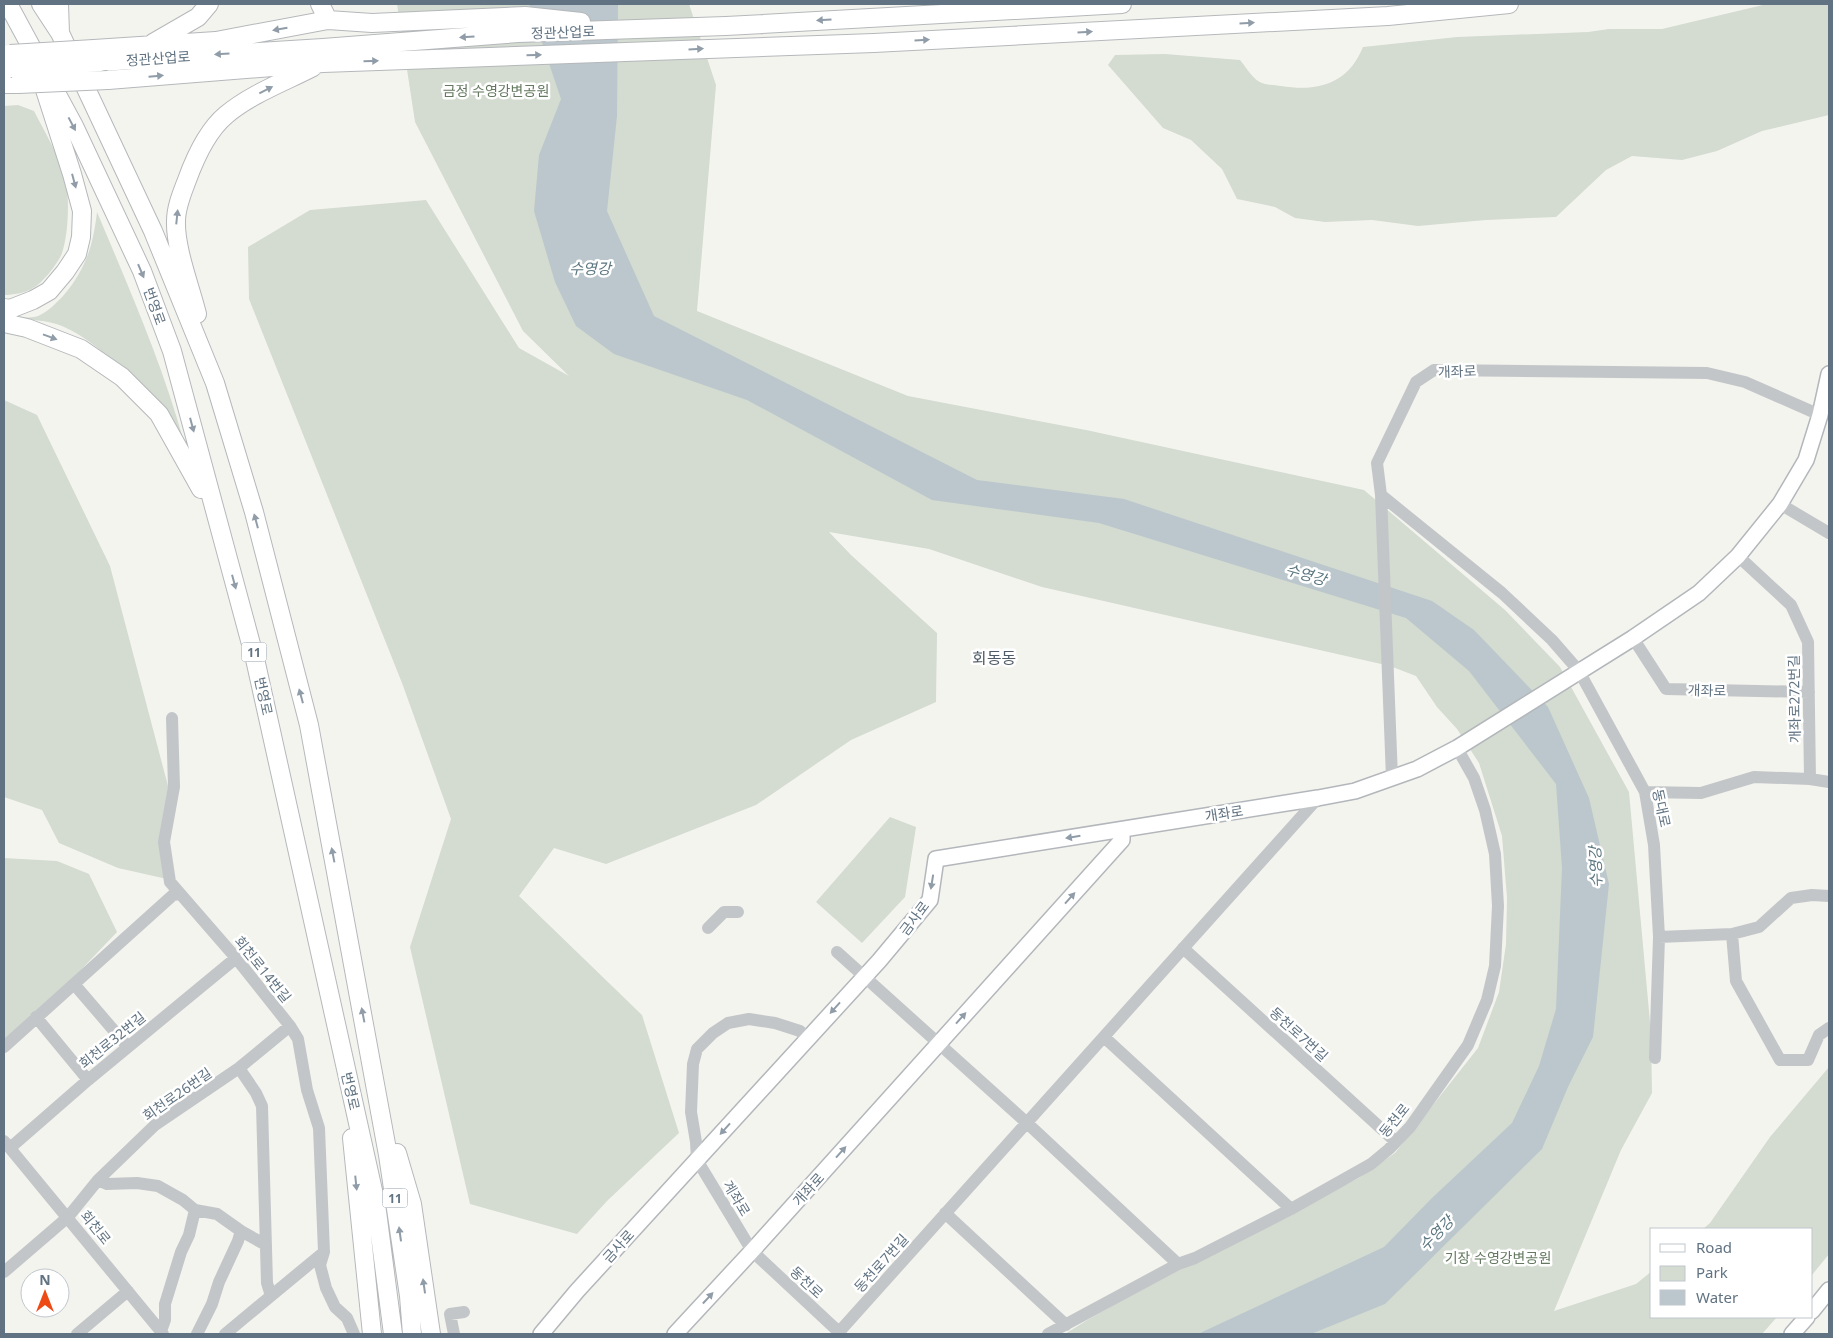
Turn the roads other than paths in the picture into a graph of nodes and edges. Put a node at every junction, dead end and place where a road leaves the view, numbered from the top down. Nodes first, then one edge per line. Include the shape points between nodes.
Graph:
1 (8, 4) edge
2 (41, 4) edge
3 (59, 4) edge
4 (209, 4) edge
5 (320, 4) edge
6 (1122, 4) edge
7 (1509, 4) edge
8 (328, 20) junction
9 (641, 29) junction
10 (60, 33) junction
11 (149, 46) junction
12 (32, 51) junction
13 (323, 55) junction
14 (97, 56) junction
15 (8, 69) edge
16 (4, 308) edge
17 (4, 323) edge
18 (1829, 374) edge
19 (215, 383) junction
20 (1820, 416) junction
21 (1381, 495) junction
22 (1780, 504) junction
23 (217, 518) junction
24 (1829, 533) edge
25 (1738, 556) junction
26 (1633, 638) junction
27 (1573, 675) junction
28 (1809, 692) junction
29 (172, 718) dead end
30 (1460, 747) junction
31 (1392, 778) junction
32 (1810, 779) junction
33 (1829, 782) edge
34 (1645, 792) junction
35 (1318, 798) junction
36 (1122, 830) junction
37 (179, 894) junction
38 (1829, 896) edge
39 (738, 912) dead end
40 (708, 928) dead end
41 (1732, 934) junction
42 (1659, 937) junction
43 (1183, 948) junction
44 (837, 952) dead end
45 (236, 958) junction
46 (864, 976) junction
47 (74, 984) junction
48 (36, 1018) junction
49 (290, 1026) junction
50 (1829, 1028) edge
51 (1104, 1037) junction
52 (807, 1040) junction
53 (939, 1044) junction
54 (4, 1047) edge
55 (128, 1047) junction
56 (1655, 1058) dead end
57 (372, 1062) junction
58 (345, 1065) junction
59 (239, 1068) junction
60 (88, 1080) junction
61 (1026, 1123) junction
62 (1396, 1142) junction
63 (7, 1144) edge
64 (697, 1160) junction
65 (98, 1180) junction
66 (1291, 1209) junction
67 (195, 1210) junction
68 (945, 1213) junction
69 (68, 1217) junction
70 (241, 1231) junction
71 (266, 1245) junction
72 (752, 1251) junction
73 (324, 1252) junction
74 (1178, 1264) junction
75 (4, 1272) edge
76 (1829, 1290) edge
77 (128, 1291) junction
78 (271, 1296) junction
79 (1813, 1310) edge
80 (464, 1312) dead end
81 (1806, 1318) edge
82 (1066, 1325) junction
83 (162, 1333) edge
84 (840, 1333) edge
85 (77, 1334) edge
86 (197, 1334) edge
87 (225, 1334) edge
88 (354, 1334) edge
89 (372, 1334) edge
90 (393, 1334) edge
91 (412, 1334) edge
92 (431, 1334) edge
93 (454, 1334) edge
94 (541, 1334) edge
95 (675, 1334) edge
96 (1048, 1334) edge
97 (1792, 1334) edge

1 - 12 highway, 번영로 / 11
2 - 10 highway, 번영로 / 11
3 - 10 highway
4 - 11 highway via 198,17
5 - 8 highway
6 -> 9 highway, 정관산업로
13 -> 7 highway via 874,43 1388,16
8 - 9 highway via 372,23 525,16
8 -> 11 highway via 216,41
9 -> 13 highway, 정관산업로 via 518,33
10 - 19 highway, 번영로 / 11 via 153,231
11 - 14 highway
12 -> 16 highway via 75,183 82,211 81,237 77,254 49,291 26,303
12 -> 23 highway, 번영로 / 11 via 74,126 142,271 172,351
13 -> 14 highway, 정관산업로
15 -> 13 highway, bridge via 108,80
19 -> 13 highway via 177,237 176,219 181,195 211,132 225,116
14 - 15 highway, bridge
17 -> 23 highway via 27,328 82,349 122,377 159,414
18 - 20 main road, 개좌로
57 -> 19 highway, 번영로 / 11 via 309,725 254,512
20 - 21 street, 개좌로 via 1745,382 1707,374 1434,370 1416,382 1378,463
20 - 22 main road, 개좌로 via 1806,460
21 - 27 street via 1502,593 1552,640
21 - 31 street, 개좌로
22 - 24 street
22 - 25 main road, 개좌로
23 -> 58 highway, 번영로 / 11 via 255,659
25 - 26 main road, 개좌로 via 1698,593
25 - 28 street, 개좌로272번길 via 1791,605 1808,642
26 - 27 main road, 개좌로
26 - 28 street, 개좌로 via 1666,689
27 - 30 main road, 개좌로
27 - 34 street, 동대로
28 - 32 street, 개좌로272번길
29 - 37 street, 회천로14번길 via 174,787 164,842 170,882
30 - 31 main road, 개좌로 via 1416,770
30 - 62 street, 동천로 via 1485,810 1495,854 1498,906 1495,966 1487,1000 1468,1045
31 - 35 main road, 개좌로 via 1355,791
32 - 33 street
32 - 34 street via 1754,777 1701,793
34 - 42 street, 동대로 via 1654,845
35 - 36 main road, 개좌로
35 - 43 street, 동천로7번길
36 -> 46 main road, 금사로 via 936,859 930,900
53 -> 36 main road, 개좌로 via 1122,840
37 - 45 street, 회천로14번길
37 - 47 street via 173,895
38 - 41 street via 1812,894 1791,898 1759,927
39 - 40 street via 724,912
41 - 42 street
41 - 50 street via 1736,981 1780,1060 1808,1060 1819,1036
42 - 56 street, 동대로
43 - 51 street, 동천로7번길
43 - 62 street, 동천로7번길
44 - 46 street
45 - 49 street, 회천로14번길
45 - 55 street, 회천로32번길
46 -> 52 main road, 금사로
46 - 53 street
47 - 48 street
47 - 55 street
48 - 54 street
48 - 60 street
49 - 59 street, 회천로26번길
49 - 73 street, 회천로14번길 via 298,1040 307,1090 319,1128
51 - 61 street, 동천로7번길
51 - 66 street
52 -> 64 main road, 금사로
52 - 64 street via 800,1031 749,1019 728,1023 697,1049 693,1064 691,1112
53 - 61 street
72 -> 53 main road, 개좌로
55 - 60 street, 회천로32번길
91 -> 57 highway, 번영로 / 11 via 409,1296
92 -> 57 highway via 412,1204
58 -> 89 highway
58 - 90 highway, 번영로 / 11 via 376,1204
59 - 65 street, 회천로26번길 via 155,1125
59 - 71 street via 262,1106
60 - 63 street, 회천로32번길
61 - 68 street, 동천로7번길
61 - 74 street
62 - 66 street, 동천로 via 1353,1175
63 - 69 street, 회천로
64 - 72 street, 계좌로
64 - 94 main road, 금사로
65 - 67 street via 107,1184 158,1186
65 - 69 street, 회천로26번길
66 - 74 street, 동천로
67 - 70 street via 217,1214
67 - 83 street via 165,1304
68 - 82 street
68 - 84 street, 동천로7번길
69 - 75 street, 회천로26번길
69 - 77 street, 회천로
70 - 71 street
70 - 86 street
71 - 78 street via 267,1283
72 - 84 street, 동천로
95 -> 72 main road, 개좌로
73 - 78 street
73 - 88 street, 회천로14번길 via 320,1264 326,1288
74 - 82 street, 동천로
76 - 79 main road
77 - 83 street, 회천로
77 - 85 street
78 - 87 street
80 - 93 street via 450,1314
81 - 97 main road
82 - 96 street, 동천로

